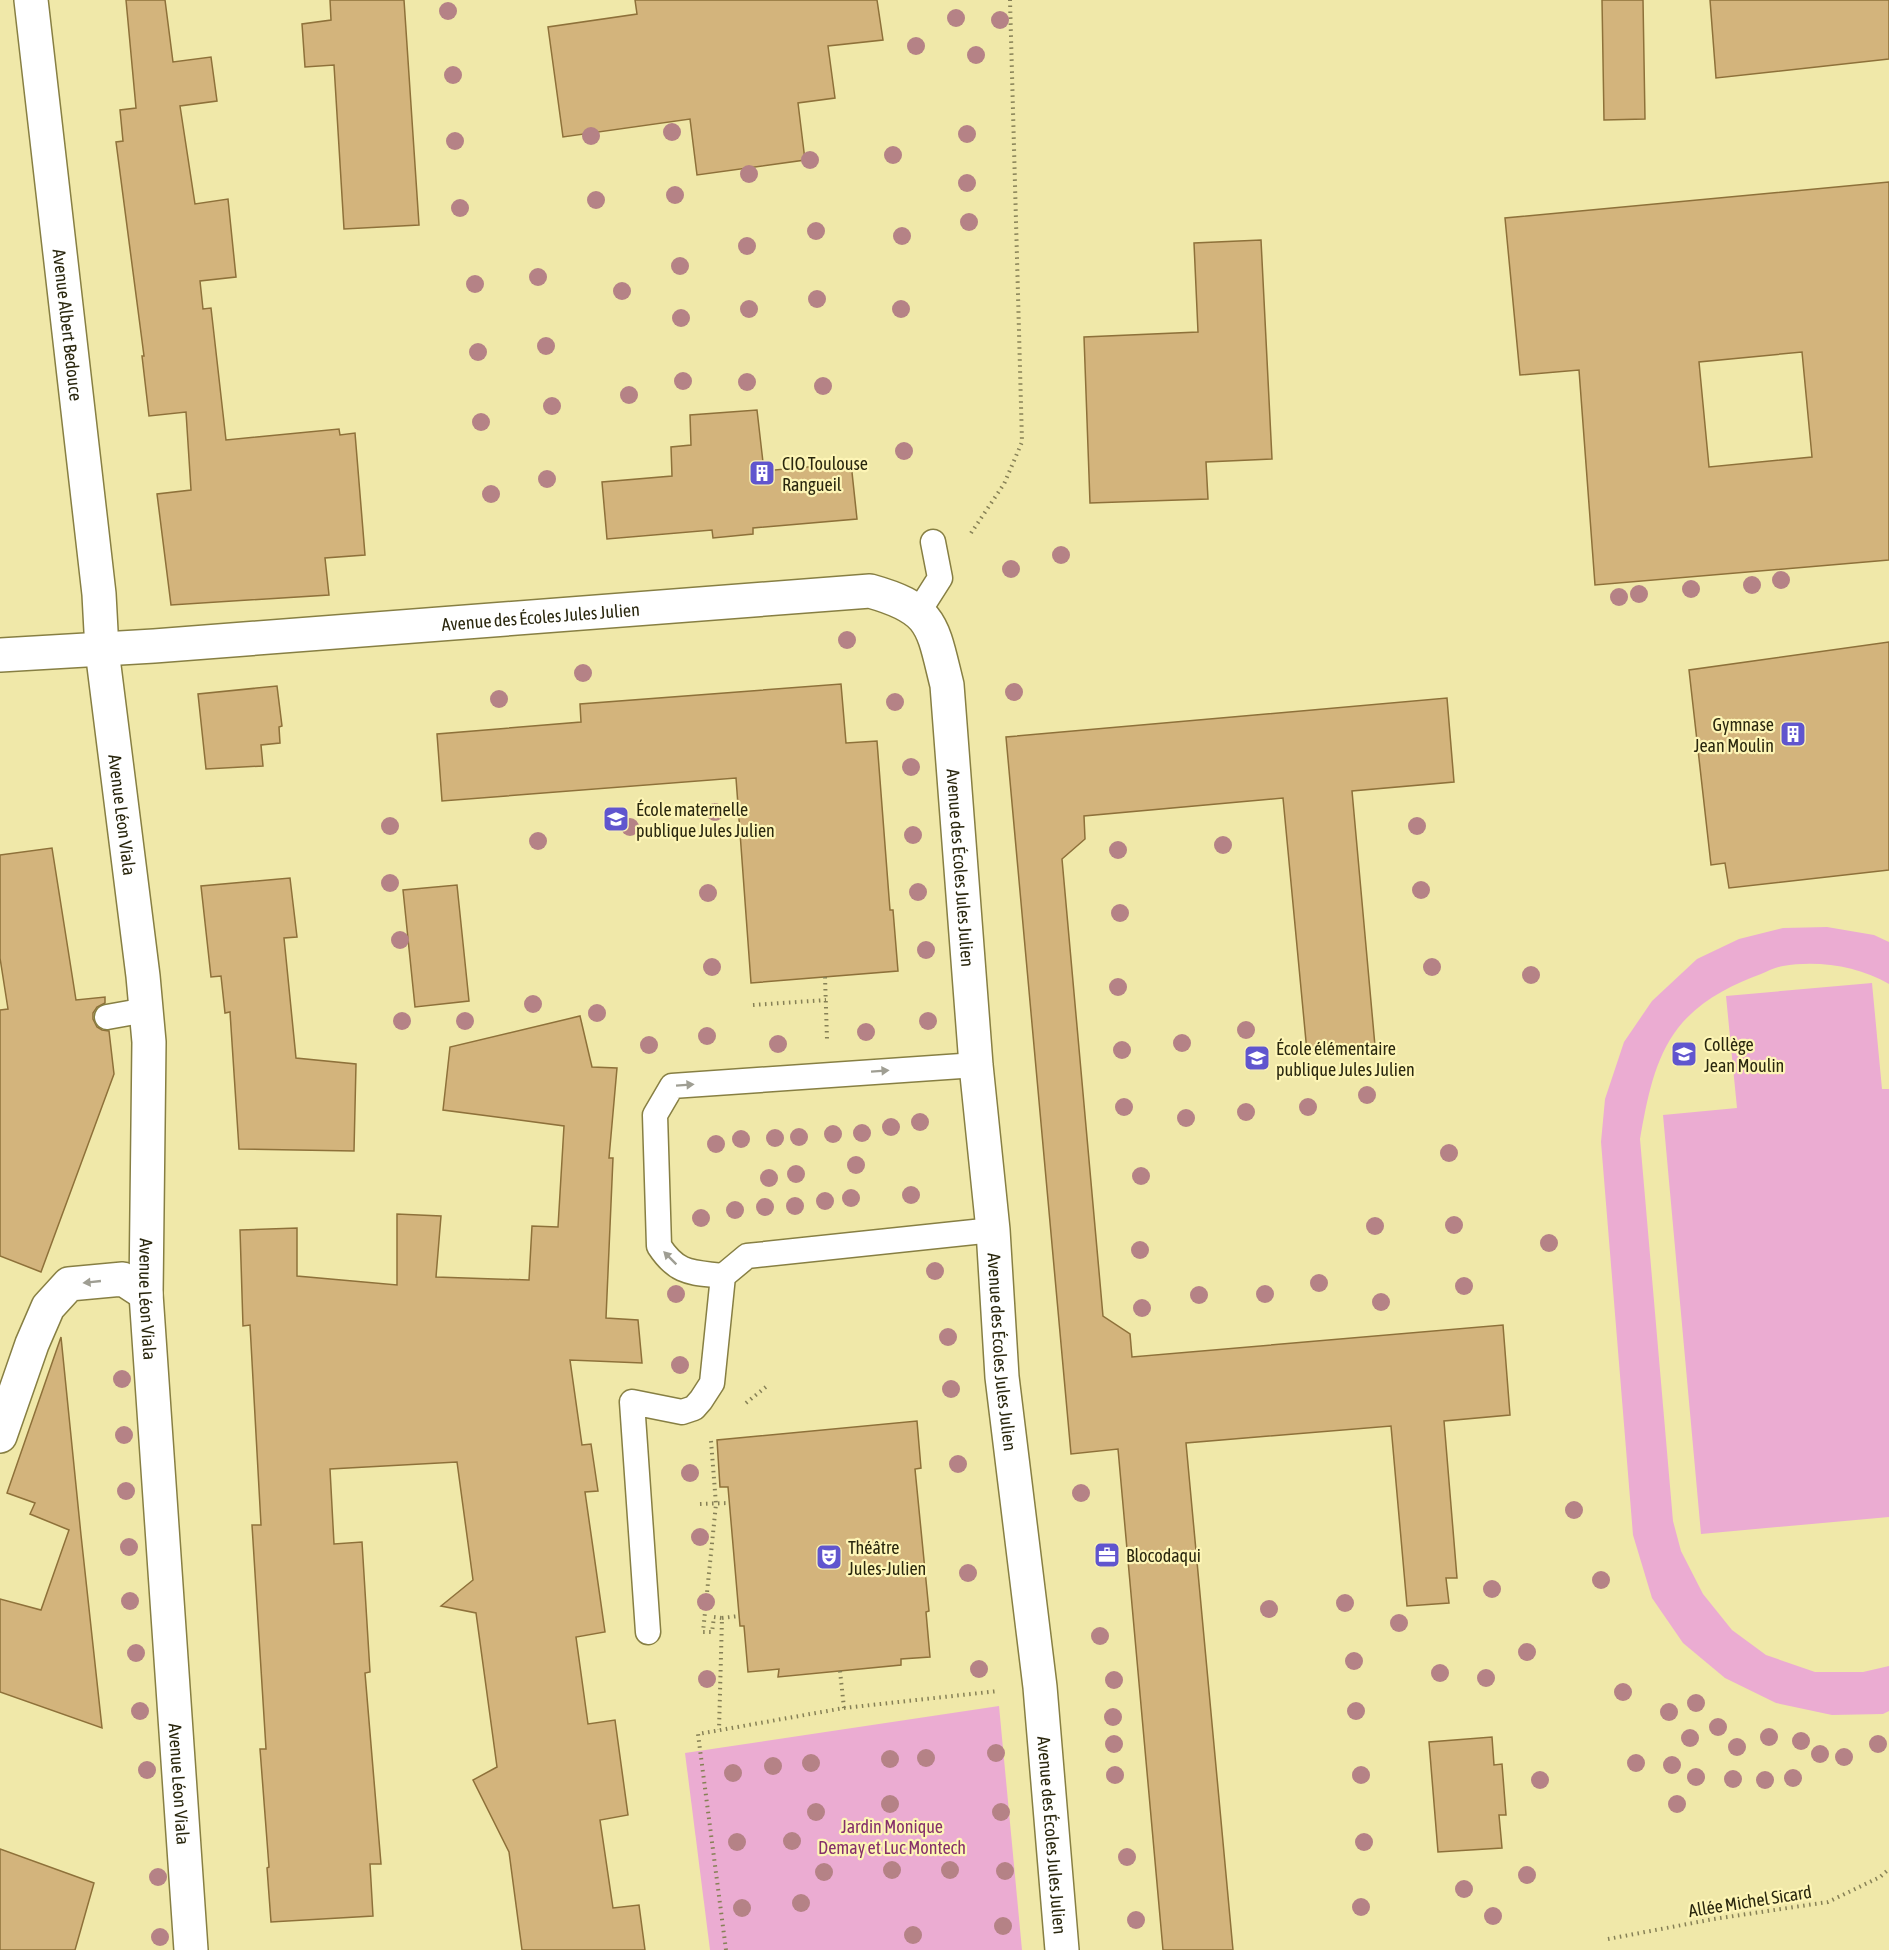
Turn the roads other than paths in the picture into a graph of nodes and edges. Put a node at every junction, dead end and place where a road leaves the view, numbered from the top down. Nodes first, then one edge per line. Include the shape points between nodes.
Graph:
1 (31, 0) edge
2 (933, 542) dead end
3 (919, 612) junction
4 (102, 650) junction
5 (0, 655) edge
6 (146, 1010) junction
7 (107, 1017) dead end
8 (976, 1065) junction
9 (993, 1230) junction
10 (723, 1275) junction
11 (146, 1294) junction
12 (0, 1436) edge
13 (648, 1632) dead end
14 (191, 1950) edge
15 (1062, 1950) edge

1 - 4 street, Avenue Albert Bedouce via 99,594
2 - 3 lane via 940,578
3 - 4 street, Avenue des Écoles Jules Julien via 899,599 870,591
3 - 8 street, Avenue des Écoles Jules Julien via 934,635 947,685
4 - 5 street, Avenue des Écoles Jules Julien
4 - 6 street, Avenue Léon Viala
6 - 7 lane
6 - 11 street, Avenue Léon Viala
8 - 9 street, Avenue des Écoles Jules Julien
10 -> 8 lane via 689,1272 670,1262 659,1246 655,1114 672,1086
9 - 10 lane via 747,1256
9 - 15 street, Avenue des Écoles Jules Julien via 1002,1377 1040,1687
10 - 13 lane via 712,1383 701,1400 694,1408 682,1412 633,1402
11 -> 12 street via 123,1279 69,1284 48,1306
11 - 14 street, Avenue Léon Viala

